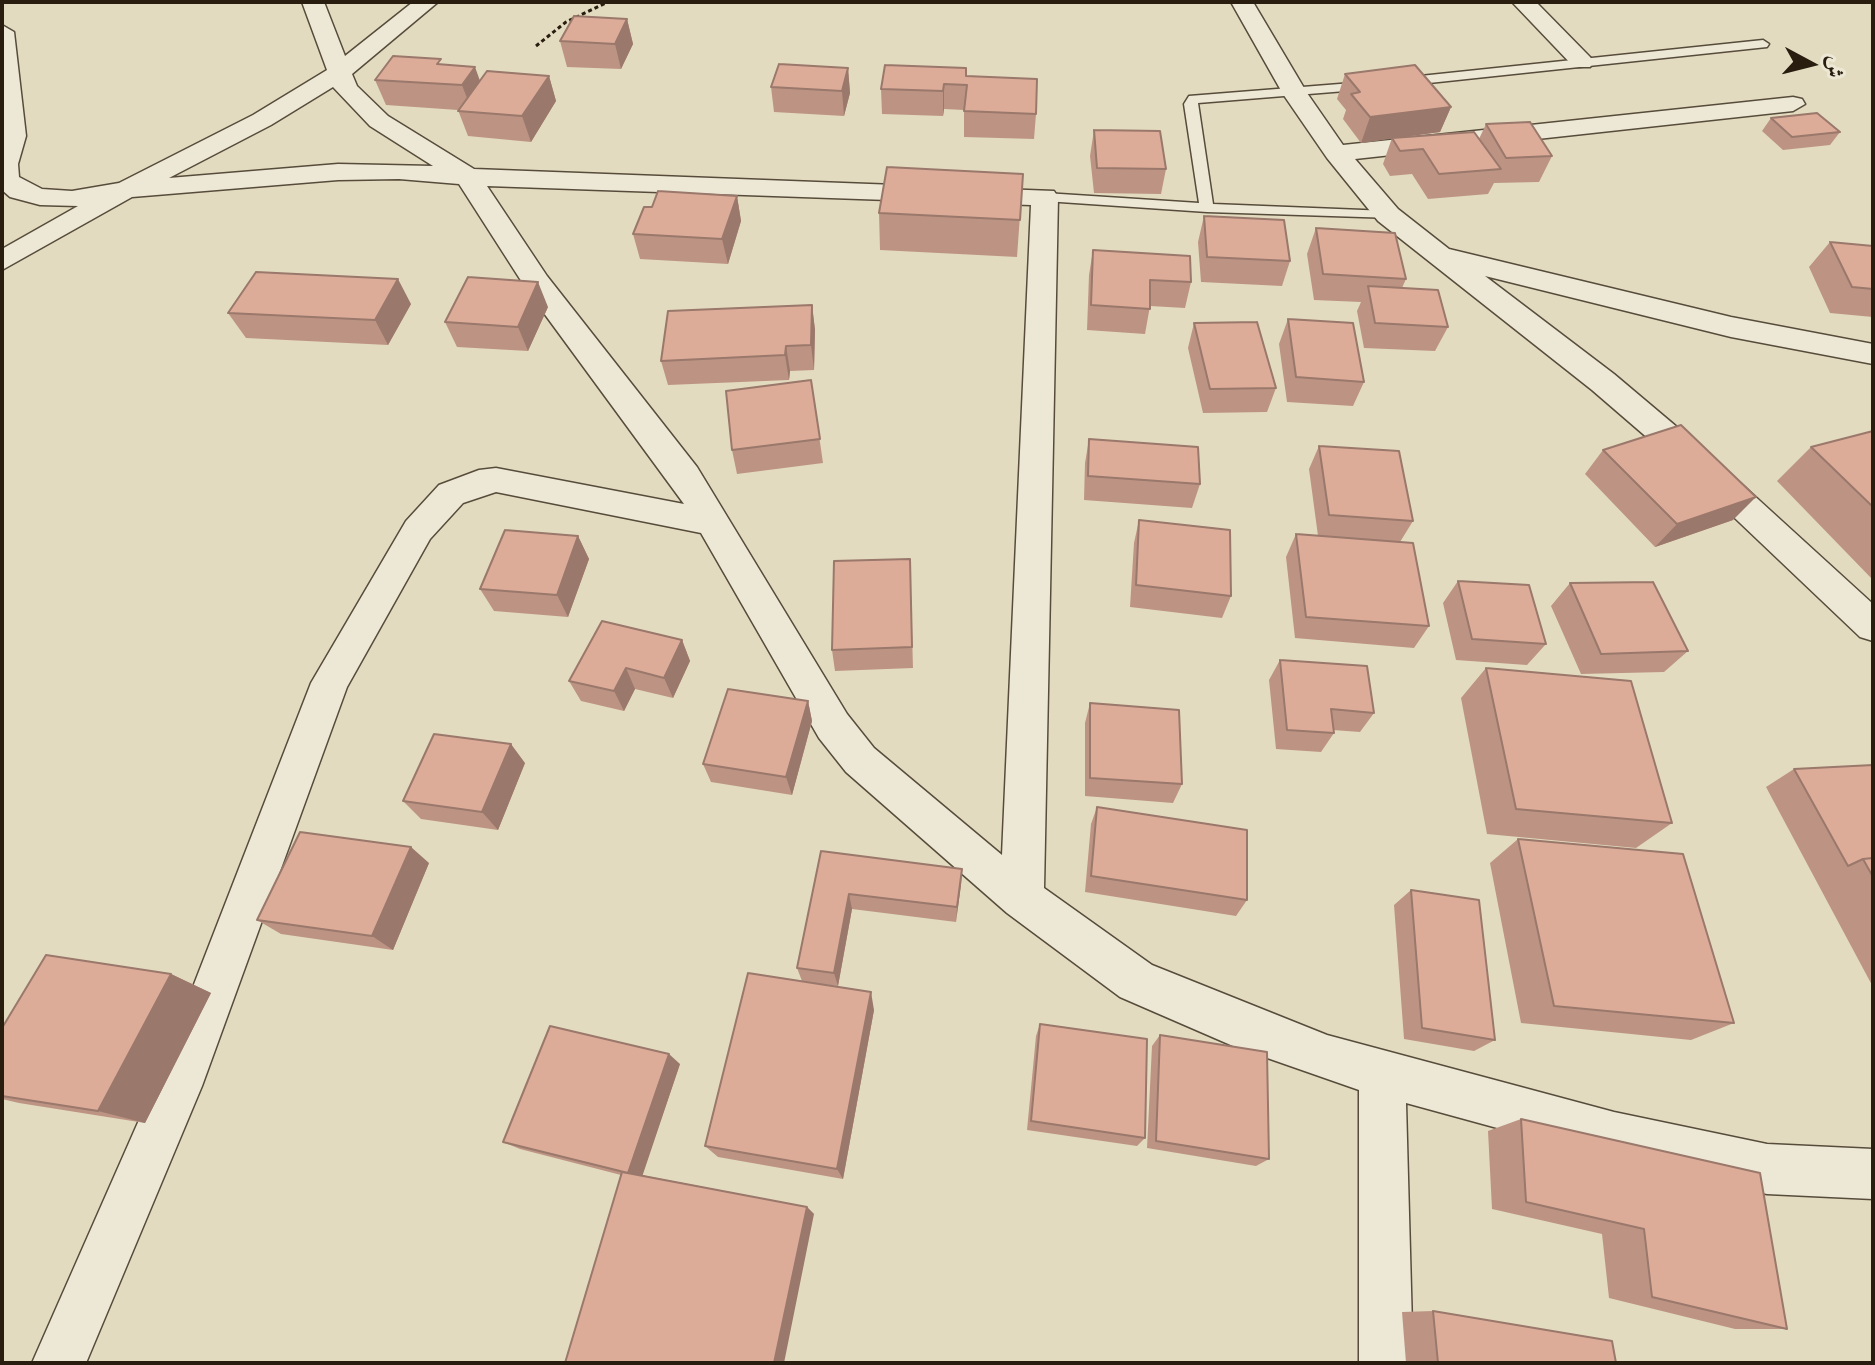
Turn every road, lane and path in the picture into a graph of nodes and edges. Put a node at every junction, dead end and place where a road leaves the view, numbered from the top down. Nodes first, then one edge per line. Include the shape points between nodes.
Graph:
1 (313, 2) edge
2 (427, 2) edge
3 (608, 2) edge
4 (1242, 2) edge
5 (1523, 2) edge
6 (2, 32) edge
7 (1763, 44) dead end
8 (536, 46) dead end
9 (1582, 62) junction
10 (338, 73) junction
11 (1295, 94) junction
12 (1793, 104) dead end
13 (1336, 153) junction
14 (468, 177) junction
15 (126, 190) junction
16 (1045, 197) junction
17 (1207, 208) junction
18 (1388, 215) junction
19 (1431, 251) junction
20 (2, 261) edge
21 (1873, 354) edge
22 (712, 522) junction
23 (1873, 626) edge
24 (1022, 898) junction
25 (1382, 1072) junction
26 (1873, 1174) edge
27 (59, 1363) edge
28 (1386, 1363) edge

1 - 10 street
2 - 10 street
3 - 8 path via 566,22
4 - 11 street
5 - 9 street
6 - 15 street via 13,136 6,180 19,191 40,197 72,199
7 - 9 lane
9 - 11 lane
10 - 14 street via 346,89 379,121
10 - 15 street via 262,120
11 - 13 street
11 - 17 lane via 1194,99 1190,104
12 - 13 street
13 - 18 street
14 - 15 street via 338,172
14 - 16 street
14 - 22 street via 537,283 685,476
15 - 20 street
16 - 17 lane
16 - 24 street
17 - 18 lane
18 - 19 street
19 - 21 street via 1715,324
19 - 23 street via 1603,382
22 - 24 street via 833,726 860,760
22 - 27 street via 496,480 451,494 418,530 330,683 178,1086
24 - 25 street via 1136,981 1327,1058
25 - 26 street via 1614,1136 1767,1169
25 - 28 street

